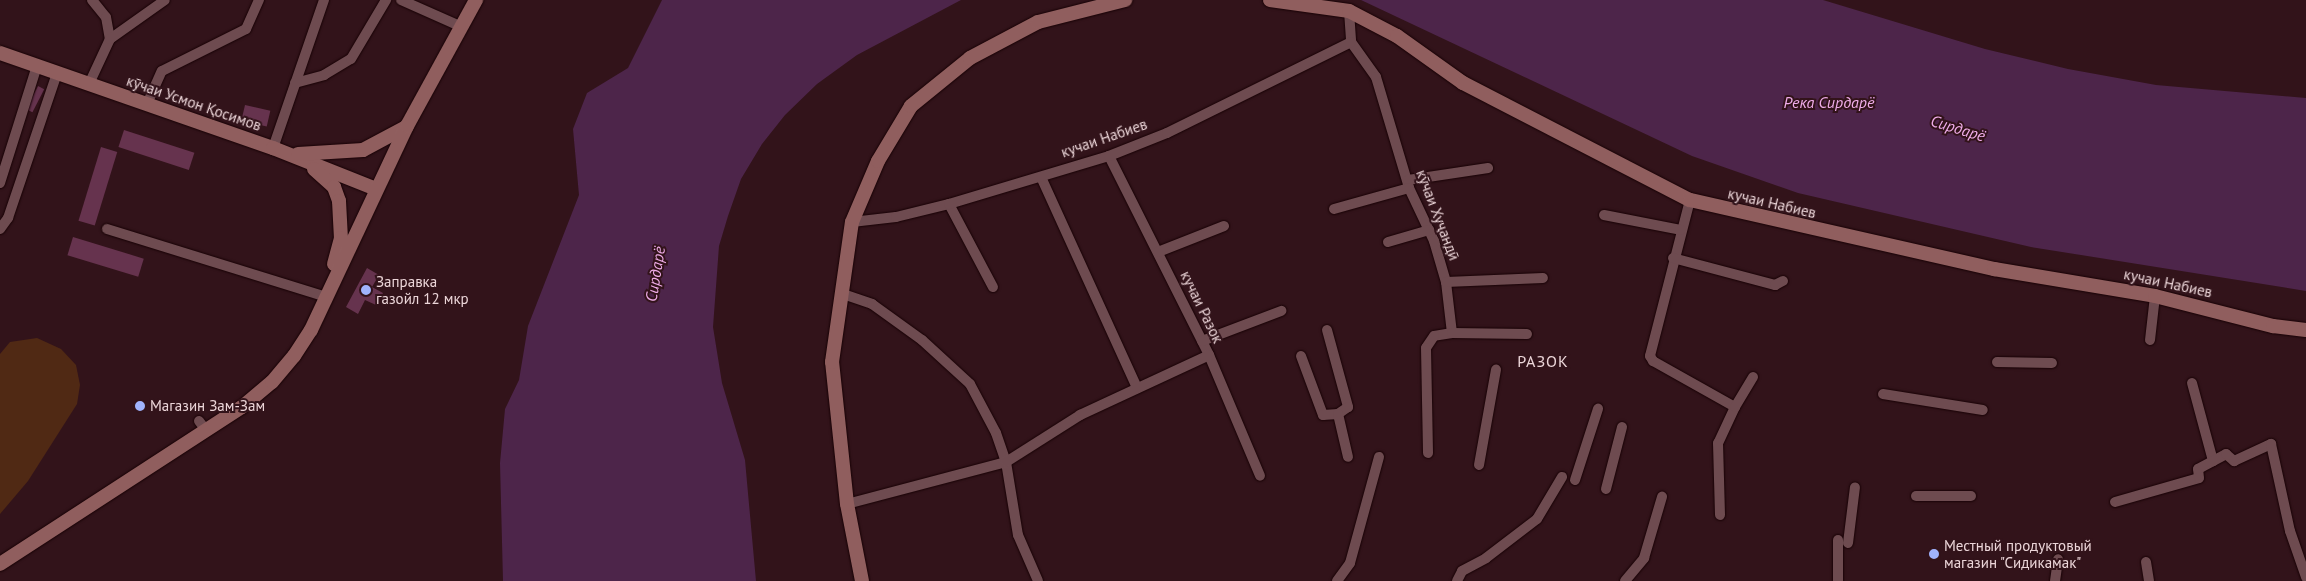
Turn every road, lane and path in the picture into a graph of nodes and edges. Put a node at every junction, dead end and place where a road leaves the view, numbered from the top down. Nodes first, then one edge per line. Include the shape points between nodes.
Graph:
1 (92, 0) edge
2 (165, 0) edge
3 (258, 0) edge
4 (324, 0) edge
5 (386, 0) edge
6 (402, 0) edge
7 (476, 0) edge
8 (1125, 0) edge
9 (1270, 0) edge
10 (1349, 12) junction
11 (462, 27) junction
12 (110, 38) junction
13 (1352, 42) junction
14 (0, 54) edge
15 (37, 66) junction
16 (57, 73) junction
17 (295, 83) junction
18 (90, 84) junction
19 (147, 104) junction
20 (407, 126) junction
21 (273, 148) junction
22 (290, 154) junction
23 (1109, 156) junction
24 (1488, 168) dead end
25 (1042, 177) junction
26 (0, 183) edge
27 (1408, 184) junction
28 (376, 189) junction
29 (1690, 200) junction
30 (949, 204) junction
31 (1334, 210) dead end
32 (1604, 215) dead end
33 (852, 222) junction
34 (1224, 226) dead end
35 (0, 229) edge
36 (107, 230) dead end
37 (1429, 230) junction
38 (1681, 230) junction
39 (1388, 242) dead end
40 (1158, 252) junction
41 (1673, 258) junction
42 (1543, 278) dead end
43 (1783, 281) dead end
44 (1446, 282) junction
45 (993, 287) dead end
46 (842, 294) junction
47 (2155, 296) junction
48 (326, 297) junction
49 (1281, 311) dead end
50 (1327, 330) dead end
51 (2306, 330) edge
52 (1452, 333) junction
53 (1527, 334) dead end
54 (2150, 340) dead end
55 (1202, 341) junction
56 (1209, 355) junction
57 (1301, 356) dead end
58 (1997, 362) dead end
59 (2052, 363) dead end
60 (1496, 370) dead end
61 (1753, 377) dead end
62 (2192, 383) dead end
63 (1137, 388) junction
64 (1883, 394) dead end
65 (1735, 407) junction
66 (1598, 409) dead end
67 (1983, 410) dead end
68 (1338, 414) junction
69 (1622, 427) dead end
70 (1428, 453) dead end
71 (1348, 457) dead end
72 (1379, 457) dead end
73 (2213, 460) junction
74 (1006, 462) junction
75 (1479, 465) dead end
76 (1260, 476) dead end
77 (1562, 476) dead end
78 (1576, 480) dead end
79 (1855, 487) dead end
80 (1606, 489) dead end
81 (1916, 496) dead end
82 (1971, 496) dead end
83 (1662, 497) dead end
84 (2115, 502) dead end
85 (847, 504) junction
86 (1720, 515) dead end
87 (3, 558) edge
88 (2058, 559) dead end
89 (2146, 562) dead end
90 (2306, 577) edge
91 (862, 581) edge
92 (1038, 581) edge
93 (1338, 581) edge
94 (1457, 581) edge
95 (1625, 581) edge
96 (1838, 581) edge
97 (2055, 581) edge
98 (2149, 581) edge

1 - 12 street via 106,17
2 - 12 street
3 - 19 street via 246,29 162,71
4 - 17 street
5 - 17 street via 351,59 324,75
6 - 11 street
7 - 11 main road
8 - 33 main road via 1038,22 970,58 918,100 878,161
9 - 10 main road, кучаи Набиев
10 - 13 street, кӯчаи Хуҷандӣ
10 - 29 main road, кучаи Набиев via 1397,36 1463,83
11 - 20 main road
12 - 18 street
13 - 23 street, кучаи Набиев via 1167,133
13 - 27 street, кӯчаи Хуҷандӣ via 1376,77
14 - 15 main road, кӯчаи Усмон Қосимов
15 - 16 main road, кӯчаи Усмон Қосимов
15 - 26 street
16 - 18 main road, кӯчаи Усмон Қосимов
16 - 35 street via 8,218
17 - 21 street
18 - 19 main road, кӯчаи Усмон Қосимов
19 - 21 main road, кӯчаи Усмон Қосимов
20 - 22 main road via 363,150
20 - 28 main road
21 - 22 main road, кӯчаи Усмон Қосимов
22 - 28 main road, кӯчаи Усмон Қосимов
22 - 48 main road via 325,176 339,201 341,238
23 - 25 street, кучаи Набиев
23 - 40 street, кучаи Разок
24 - 27 street
25 - 30 street, кучаи Набиев
25 - 63 street
27 - 31 street
27 - 37 street, кӯчаи Хуҷандӣ
28 - 48 main road
29 - 38 street
29 - 47 main road, кучаи Набиев via 1994,269
30 - 33 street, кучаи Набиев via 896,217
30 - 45 street
32 - 38 street
33 - 46 main road
34 - 40 street
36 - 48 street
37 - 39 street
37 - 44 street, кӯчаи Хуҷандӣ
38 - 41 street
40 - 55 street, кучаи Разок
41 - 43 street via 1775,285
41 - 65 street via 1650,356 1653,361
42 - 44 street
44 - 52 street, кӯчаи Хуҷандӣ
46 - 74 street via 872,304 922,340 970,384 996,434
46 - 85 main road via 832,362
47 - 51 main road, кучаи Набиев via 2273,326
47 - 54 street
48 - 87 main road via 311,330 272,382
49 - 55 street
50 - 68 street via 1348,406
52 - 53 street
52 - 70 street via 1434,336 1426,348
55 - 56 street, кучаи Разок
56 - 63 street
56 - 76 street, кучаи Разок
57 - 68 street via 1323,415
58 - 59 street
60 - 75 street
61 - 65 street
62 - 73 street
63 - 74 street via 1080,415
64 - 67 street
65 - 86 street via 1718,443
66 - 78 street
68 - 71 street
69 - 80 street
72 - 93 street via 1350,563
73 - 84 street via 2198,469 2199,478
73 - 90 street via 2226,454 2234,461 2271,444 2290,531
74 - 85 street
74 - 92 street via 1018,534
77 - 94 street via 1537,519 1486,558 1462,571
79 - 96 street
81 - 82 street
83 - 95 street via 1644,558
85 - 91 main road
88 - 97 street
89 - 98 street

